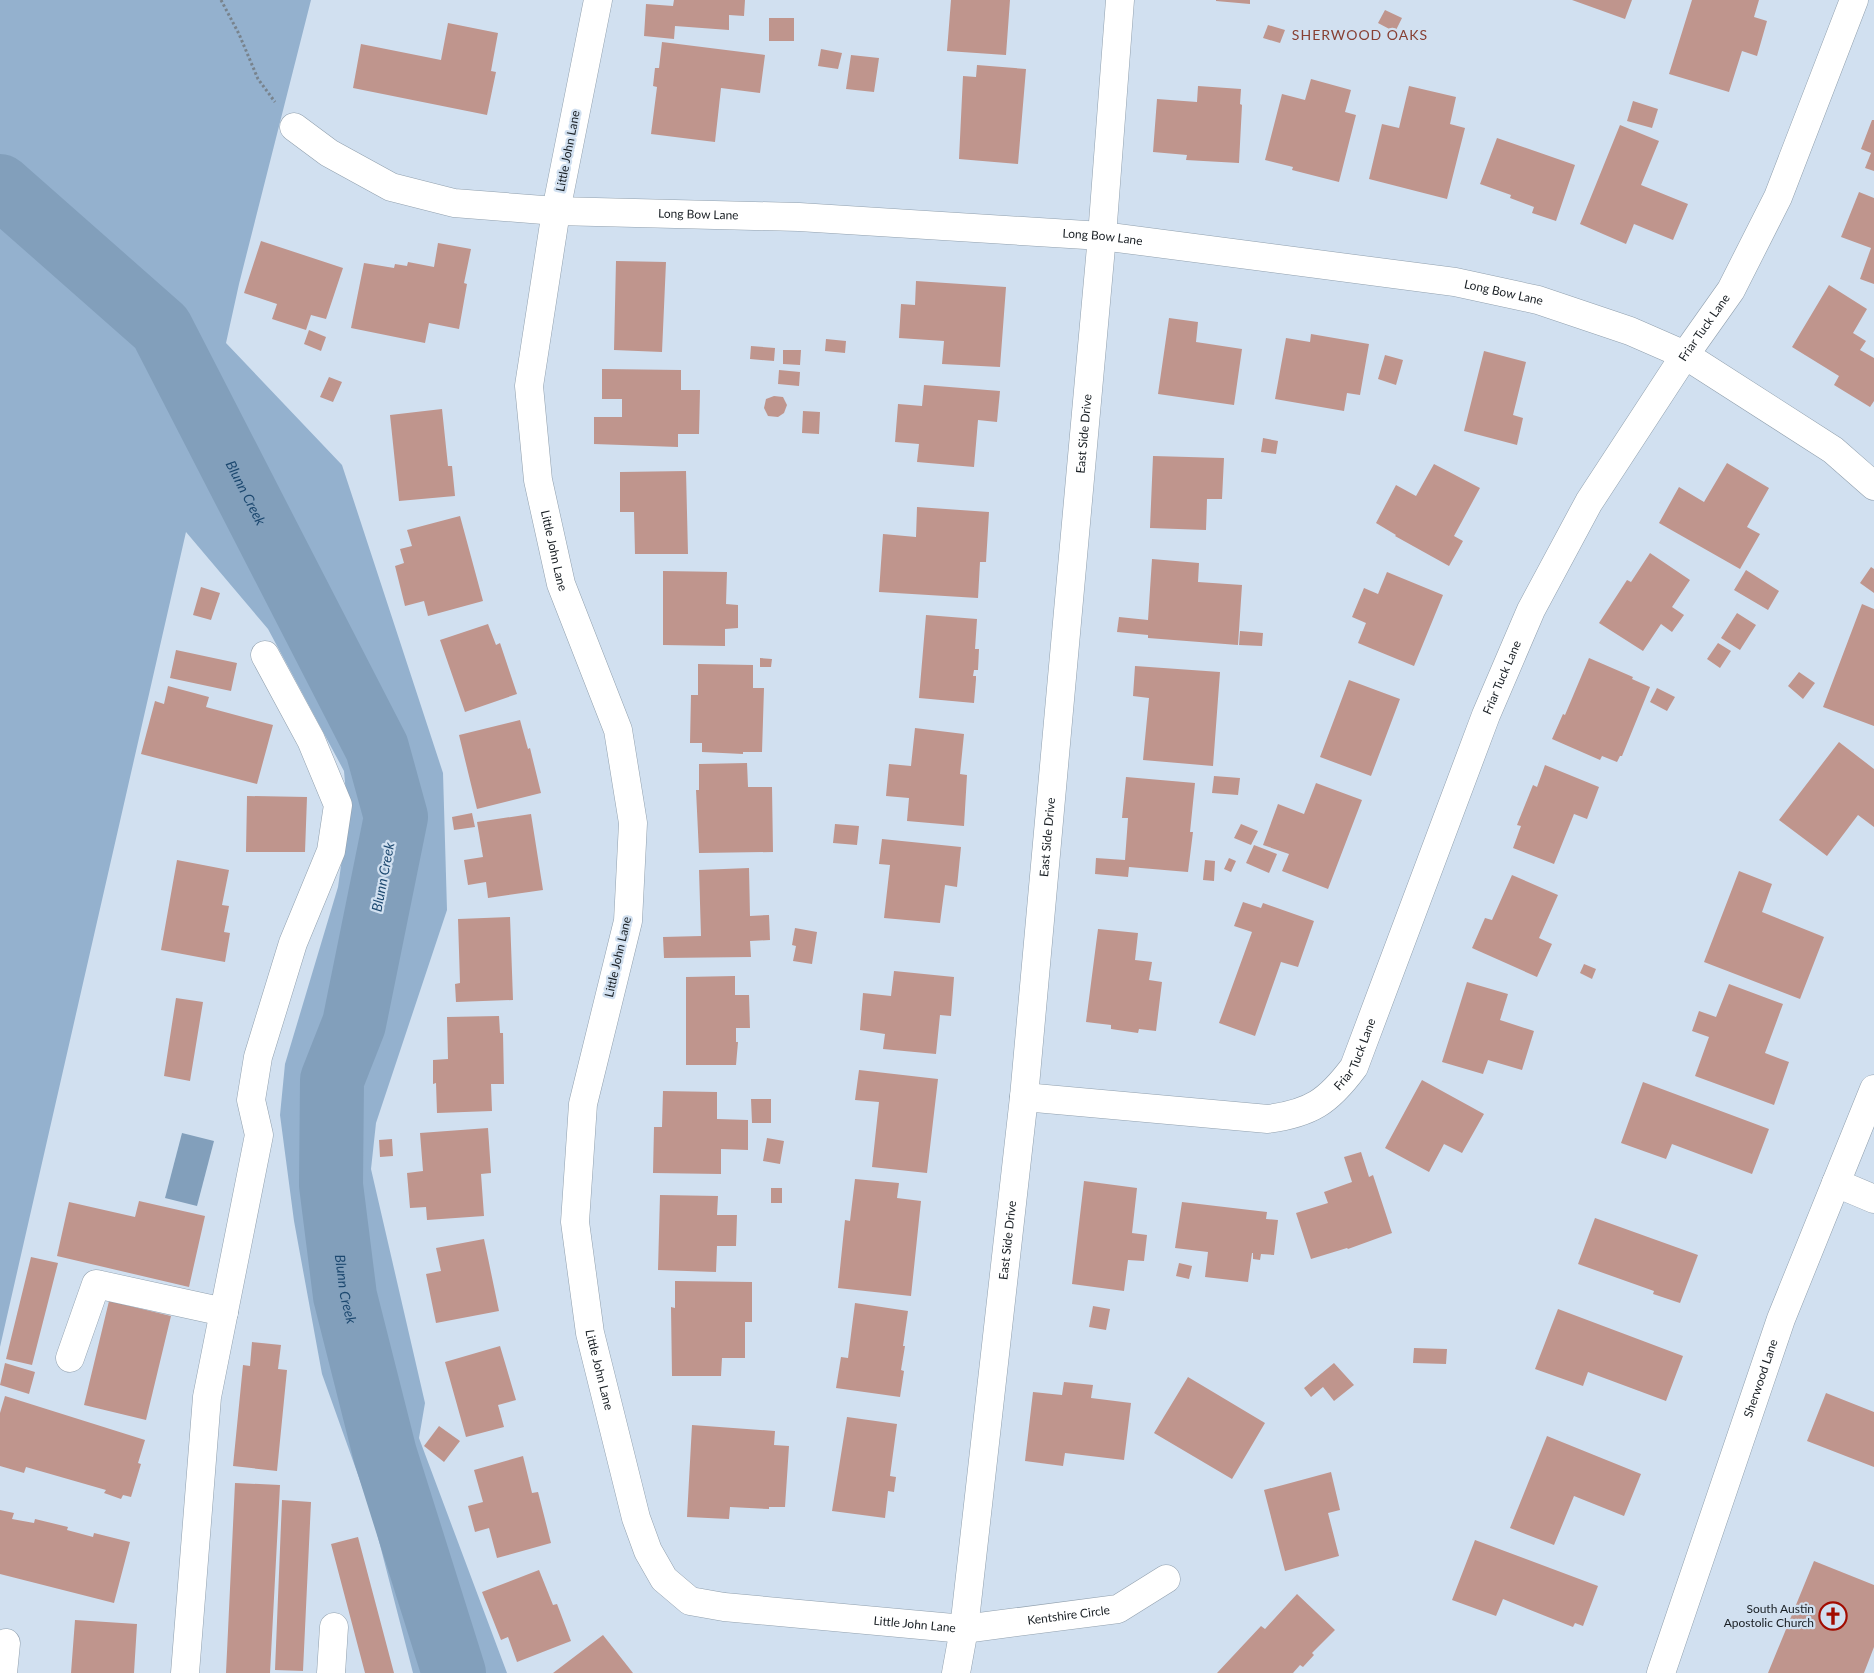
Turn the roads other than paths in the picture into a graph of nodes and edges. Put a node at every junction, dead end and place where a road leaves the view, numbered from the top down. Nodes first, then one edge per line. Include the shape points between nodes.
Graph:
1 (598, 0) edge
2 (1120, 0) edge
3 (1854, 0) edge
4 (294, 127) road end
5 (556, 211) junction
6 (1102, 236) junction
7 (1685, 355) junction
8 (1874, 486) edge
9 (265, 655) dead end
10 (1874, 1089) edge
11 (1024, 1097) junction
12 (1836, 1183) junction
13 (1874, 1199) edge
14 (224, 1312) junction
15 (70, 1358) dead end
16 (1166, 1579) dead end
17 (334, 1627) dead end
18 (964, 1629) junction
19 (6, 1642) dead end
20 (3, 1673) edge
21 (185, 1673) edge
22 (331, 1673) edge
23 (956, 1673) edge
24 (1661, 1673) edge

1 - 5 street, Little John Lane
2 - 6 street, East Side Drive
3 - 7 street, Friar Tuck Lane via 1778,198 1731,290
4 - 5 street, Long Bow Lane via 329,153 392,187 454,203
5 - 6 street, Long Bow Lane via 799,217
5 - 18 street, Little John Lane via 529,386 538,480 561,584 618,730 633,824 628,921 583,1104 575,1222 590,1333 636,1518 648,1551 664,1579 690,1601 724,1608
6 - 7 street, Long Bow Lane via 1455,282 1538,300 1630,331
6 - 11 street, East Side Drive
7 - 8 street, Long Bow Lane via 1834,450
7 - 11 street, Friar Tuck Lane via 1589,502 1531,610 1486,715 1354,1067 1339,1087 1319,1104 1293,1116 1268,1119
9 - 14 street via 311,740 338,805 331,851 293,943 258,1057 251,1100 258,1135
10 - 12 street, Sherwood Lane
11 - 18 street, East Side Drive
12 - 13 street
12 - 24 street, Sherwood Lane via 1781,1319
14 - 15 street via 96,1284
14 - 21 street via 207,1397
16 - 18 street, Kentshire Circle via 1118,1609
17 - 22 street
18 - 23 street, East Side Drive
19 - 20 street

